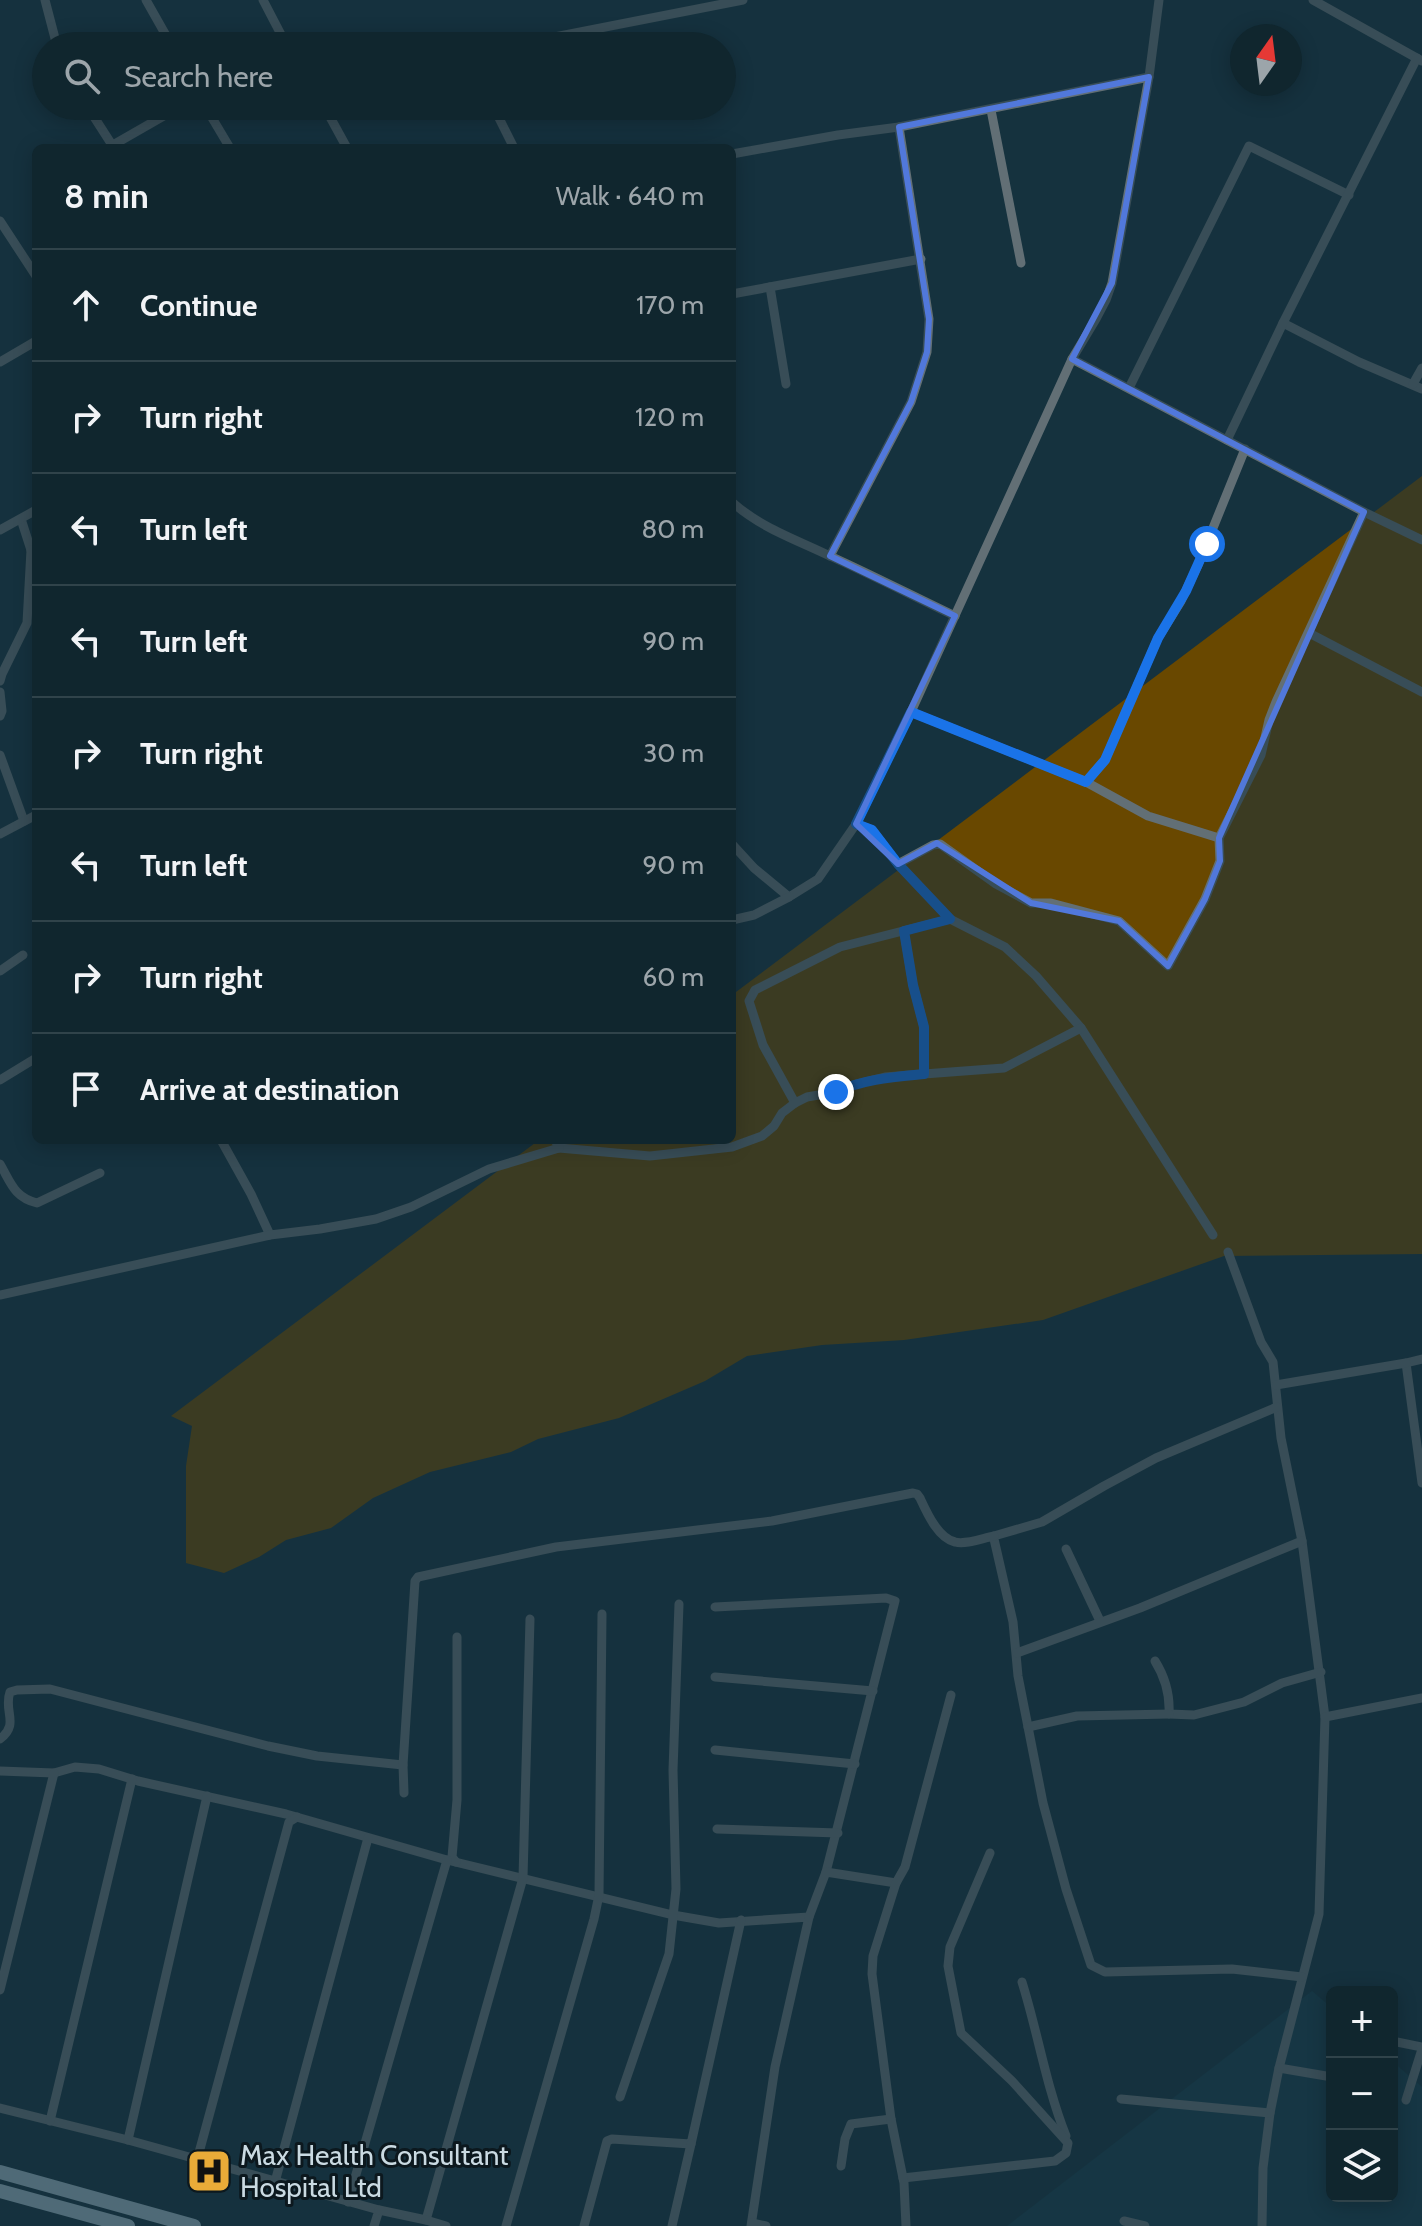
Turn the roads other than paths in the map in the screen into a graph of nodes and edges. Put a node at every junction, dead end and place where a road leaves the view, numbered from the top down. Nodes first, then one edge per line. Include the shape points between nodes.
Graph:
1 (45, 0) edge
2 (146, 0) edge
3 (263, 0) edge
4 (743, 0) edge
5 (1159, 0) edge
6 (1313, 0) edge
7 (53, 32) edge
8 (164, 32) edge
9 (280, 32) edge
10 (580, 32) edge
11 (1419, 60) edge
12 (1149, 77) junction
13 (991, 110) junction
14 (96, 120) edge
15 (158, 120) edge
16 (213, 120) edge
17 (332, 120) edge
18 (500, 120) edge
19 (899, 127) junction
20 (112, 144) edge
21 (119, 144) edge
22 (228, 144) edge
23 (345, 144) edge
24 (512, 144) edge
25 (736, 153) edge
26 (1349, 195) junction
27 (0, 221) edge
28 (921, 259) junction
29 (1021, 263) dead end
30 (32, 270) edge
31 (770, 287) junction
32 (736, 293) edge
33 (1283, 323) junction
34 (32, 343) edge
35 (1072, 359) junction
36 (0, 362) edge
37 (1422, 368) edge
38 (786, 384) dead end
39 (1418, 386) edge
40 (1129, 388) junction
41 (1227, 440) junction
42 (1245, 449) junction
43 (736, 506) edge
44 (32, 512) edge
45 (1364, 512) junction
46 (21, 519) junction
47 (0, 530) edge
48 (1422, 540) edge
49 (32, 549) edge
50 (830, 556) junction
51 (32, 564) edge
52 (955, 616) junction
53 (1309, 633) junction
54 (0, 681) edge
55 (0, 692) edge
56 (1422, 692) edge
57 (911, 712) junction
58 (0, 716) edge
59 (0, 755) edge
60 (1086, 782) junction
61 (32, 817) edge
62 (24, 821) junction
63 (856, 824) junction
64 (0, 834) edge
65 (1219, 838) junction
66 (736, 848) edge
67 (898, 864) junction
68 (789, 897) junction
69 (736, 919) edge
70 (950, 919) junction
71 (904, 931) junction
72 (23, 955) dead end
73 (0, 971) edge
74 (1081, 1028) junction
75 (32, 1060) edge
76 (924, 1074) junction
77 (0, 1080) edge
78 (795, 1103) junction
79 (223, 1144) edge
80 (557, 1144) edge
81 (704, 1144) edge
82 (707, 1148) junction
83 (0, 1164) edge
84 (100, 1173) dead end
85 (270, 1235) junction
86 (1213, 1235) dead end
87 (1228, 1252) dead end
88 (0, 1295) edge
89 (1422, 1359) edge
90 (1406, 1363) junction
91 (1276, 1385) junction
92 (1277, 1407) junction
93 (1422, 1483) edge
94 (994, 1536) junction
95 (1302, 1541) junction
96 (1066, 1549) dead end
97 (679, 1604) dead end
98 (715, 1607) dead end
99 (602, 1614) dead end
100 (530, 1619) dead end
101 (1100, 1621) junction
102 (457, 1637) dead end
103 (1017, 1653) junction
104 (1155, 1661) dead end
105 (1321, 1672) junction
106 (715, 1677) dead end
107 (873, 1691) junction
108 (951, 1695) dead end
109 (1422, 1698) edge
110 (1169, 1714) junction
111 (1325, 1717) junction
112 (1028, 1727) junction
113 (0, 1739) edge
114 (715, 1750) dead end
115 (855, 1764) junction
116 (403, 1765) junction
117 (0, 1771) edge
118 (54, 1773) junction
119 (132, 1779) junction
120 (404, 1793) dead end
121 (207, 1796) junction
122 (297, 1817) junction
123 (717, 1829) dead end
124 (838, 1833) junction
125 (368, 1838) junction
126 (990, 1853) dead end
127 (451, 1861) junction
128 (826, 1872) junction
129 (523, 1878) junction
130 (896, 1883) junction
131 (599, 1895) junction
132 (673, 1915) junction
133 (809, 1917) junction
134 (741, 1920) junction
135 (1302, 1977) junction
136 (1022, 1982) dead end
137 (0, 1990) edge
138 (1398, 2042) edge
139 (1422, 2048) edge
140 (1279, 2068) junction
141 (1326, 2076) edge
142 (620, 2097) dead end
143 (1121, 2099) dead end
144 (1406, 2100) dead end
145 (0, 2108) edge
146 (1270, 2113) junction
147 (891, 2119) junction
148 (50, 2121) junction
149 (128, 2140) junction
150 (1068, 2143) junction
151 (691, 2144) junction
152 (197, 2160) junction
153 (841, 2166) dead end
154 (0, 2172) edge
155 (903, 2178) junction
156 (275, 2182) junction
157 (0, 2191) edge
158 (348, 2202) junction
159 (122, 2206) junction
160 (379, 2210) junction
161 (426, 2220) junction
162 (1124, 2221) dead end
163 (122, 2224) edge
164 (752, 2224) edge
165 (194, 2226) edge
166 (374, 2226) edge
167 (446, 2226) edge
168 (506, 2226) edge
169 (584, 2226) edge
170 (672, 2226) edge
171 (766, 2226) edge
172 (906, 2226) edge
173 (1145, 2226) edge
174 (1262, 2226) edge

1 - 7 street
2 - 8 street
3 - 9 street
4 - 10 street
5 - 12 street
6 - 11 street
11 - 26 street
12 - 13 street
12 - 35 street via 1112,283
13 - 19 street
13 - 29 street
14 - 20 street
15 - 21 street
16 - 22 street
17 - 23 street
18 - 24 street
19 - 25 street
19 - 28 street
26 - 33 street
26 - 40 street via 1249,146
27 - 30 street
28 - 31 street
28 - 50 street via 929,319 927,352 911,402
31 - 32 street
31 - 38 street
33 - 39 street
33 - 41 street
34 - 36 street
35 - 40 street
35 - 52 street
37 - 39 street
40 - 41 street
41 - 42 street
42 - 45 street
42 - 60 street via 1181,601 1158,638 1105,760
43 - 50 street via 765,527
44 - 46 street
45 - 48 street
45 - 53 street
46 - 47 street
46 - 49 street
50 - 52 street
51 - 54 street via 27,623
52 - 57 street
53 - 56 street
53 - 65 street via 1276,702 1261,755
55 - 58 street
57 - 60 street
57 - 63 street
59 - 62 street
60 - 65 street via 1148,816
61 - 62 street
62 - 64 street
63 - 67 street via 872,830
63 - 68 street via 818,879
65 - 67 street via 1220,861 1205,899 1168,966 1119,921 1051,903 1031,903 940,844
66 - 68 street
67 - 70 street
68 - 69 street
70 - 71 street
70 - 74 street via 1013,954
71 - 76 street via 924,1027
71 - 78 street via 840,947 755,990 749,1001 763,1045
72 - 73 street
74 - 76 street via 1004,1068
74 - 86 street
75 - 77 street
76 - 78 street via 885,1077
78 - 82 street via 762,1136 732,1147
79 - 85 street
80 - 82 street via 650,1156
80 - 85 street via 376,1219
81 - 82 street
83 - 84 street via 18,1195 37,1203
85 - 88 street
87 - 91 street via 1273,1362
89 - 90 street
90 - 91 street
90 - 93 street
91 - 92 street
92 - 94 street via 1156,1458 1042,1522
92 - 95 street
94 - 103 street
94 - 116 street via 958,1543 949,1539 933,1526 913,1493 772,1521 556,1547 418,1577
95 - 101 street
95 - 105 street
96 - 101 street
97 - 132 street
98 - 107 street via 895,1601
99 - 131 street
100 - 129 street
101 - 103 street
102 - 127 street via 457,1800
103 - 112 street
104 - 110 street via 1168,1693
105 - 110 street via 1244,1702 1194,1715
105 - 111 street
106 - 107 street
107 - 115 street
108 - 130 street via 905,1867
109 - 111 street
110 - 112 street via 1077,1716
111 - 135 street via 1319,1914
112 - 135 street via 1058,1861 1091,1965 1105,1972 1232,1969
113 - 116 street via 11,1725 10,1692 50,1689 268,1746
114 - 115 street
115 - 124 street
116 - 120 street
117 - 118 street
118 - 119 street via 87,1767
118 - 137 street
119 - 121 street
119 - 148 street
121 - 122 street
121 - 149 street
122 - 125 street
122 - 152 street via 289,1822
123 - 124 street
124 - 128 street
125 - 127 street
125 - 156 street
126 - 150 street via 950,1947 958,2025
127 - 129 street
127 - 158 street
128 - 130 street
128 - 133 street
129 - 131 street
129 - 161 street
130 - 147 street via 872,1974
131 - 132 street
131 - 168 street
132 - 134 street via 719,1923
132 - 142 street via 669,1954
133 - 134 street
133 - 164 street via 775,2067
134 - 151 street
135 - 140 street
136 - 150 street
138 - 139 street
139 - 144 street
140 - 141 street
140 - 146 street
143 - 146 street
145 - 148 street
146 - 174 street
147 - 153 street via 851,2124
147 - 155 street
148 - 149 street
149 - 152 street
150 - 155 street via 1066,2153 1055,2161
151 - 169 street via 607,2141
151 - 170 street
152 - 156 street
154 - 159 main road
155 - 172 street
156 - 158 street
157 - 163 main road
158 - 160 street
159 - 163 main road
159 - 165 main road
160 - 161 street
160 - 166 street
161 - 167 street
162 - 173 street
164 - 171 street

